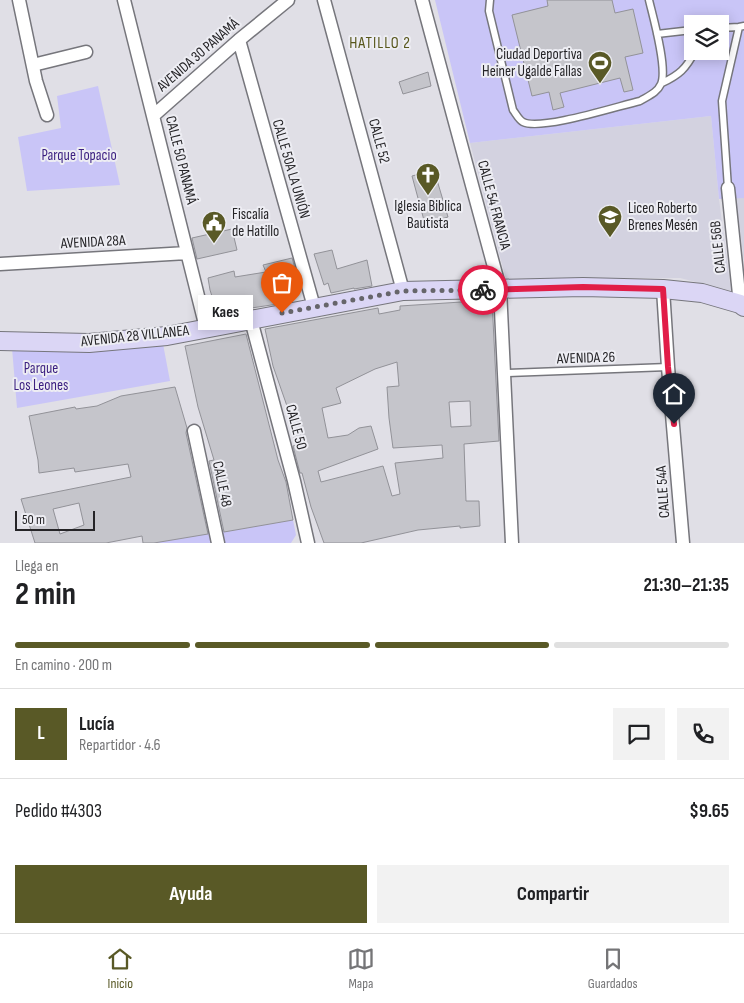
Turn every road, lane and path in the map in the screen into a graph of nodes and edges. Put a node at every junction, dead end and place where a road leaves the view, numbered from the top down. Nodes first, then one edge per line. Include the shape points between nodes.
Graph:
1 (19, 0) edge
2 (124, 0) edge
3 (288, 0) edge
4 (324, 0) edge
5 (422, 0) edge
6 (490, 0) edge
7 (649, 0) edge
8 (741, 26) edge
9 (684, 31) edge
10 (657, 34) junction
11 (239, 40) junction
12 (86, 52) dead end
13 (690, 60) edge
14 (33, 65) junction
15 (662, 83) junction
16 (47, 115) dead end
17 (153, 116) junction
18 (728, 188) joint
19 (187, 253) junction
20 (0, 264) edge
21 (500, 289) junction
22 (663, 289) junction
23 (403, 291) junction
24 (742, 306) edge
25 (314, 307) junction
26 (251, 320) junction
27 (206, 328) junction
28 (0, 341) edge
29 (668, 367) junction
30 (505, 373) junction
31 (194, 431) dead end
32 (218, 543) edge
33 (308, 543) edge
34 (512, 543) edge
35 (683, 543) edge

1 - 14 street
2 - 17 street, CALLE 50 PANAMÁ
3 - 11 street, AVENIDA 30 PANAMÁ
4 - 23 street, CALLE 52
5 - 21 street, CALLE 54 FRANCIA
6 - 15 lane via 489,11 513,110 522,122 551,122 640,100 654,94
7 - 10 lane
8 - 18 lane via 722,101
9 - 10 lane
10 - 15 lane
11 - 17 street, AVENIDA 30 PANAMÁ
11 - 25 street, CALLE 50A LA UNIÓN
12 - 14 street
13 - 15 lane via 677,75
14 - 16 street
17 - 19 street, CALLE 50 PANAMÁ
18 - 24 street, CALLE 56B
19 - 20 street, AVENIDA 28A
19 - 27 street, CALLE 50 PANAMÁ
21 - 22 street, AVENIDA 28 VILLANEA
21 - 23 street, AVENIDA 28 VILLANEA
21 - 30 street, CALLE 54 FRANCIA
22 - 24 street, AVENIDA 28 VILLANEA via 702,292
22 - 29 street, CALLE 54A
23 - 25 street, AVENIDA 28 VILLANEA
25 - 26 street, AVENIDA 28 VILLANEA
26 - 27 street, AVENIDA 28 VILLANEA
26 - 33 street, CALLE 50
27 - 28 street, AVENIDA 28 VILLANEA via 167,336 89,343
29 - 30 lane, AVENIDA 26
29 - 35 street, CALLE 54A
30 - 34 street, CALLE 54 FRANCIA
31 - 32 street, CALLE 48

